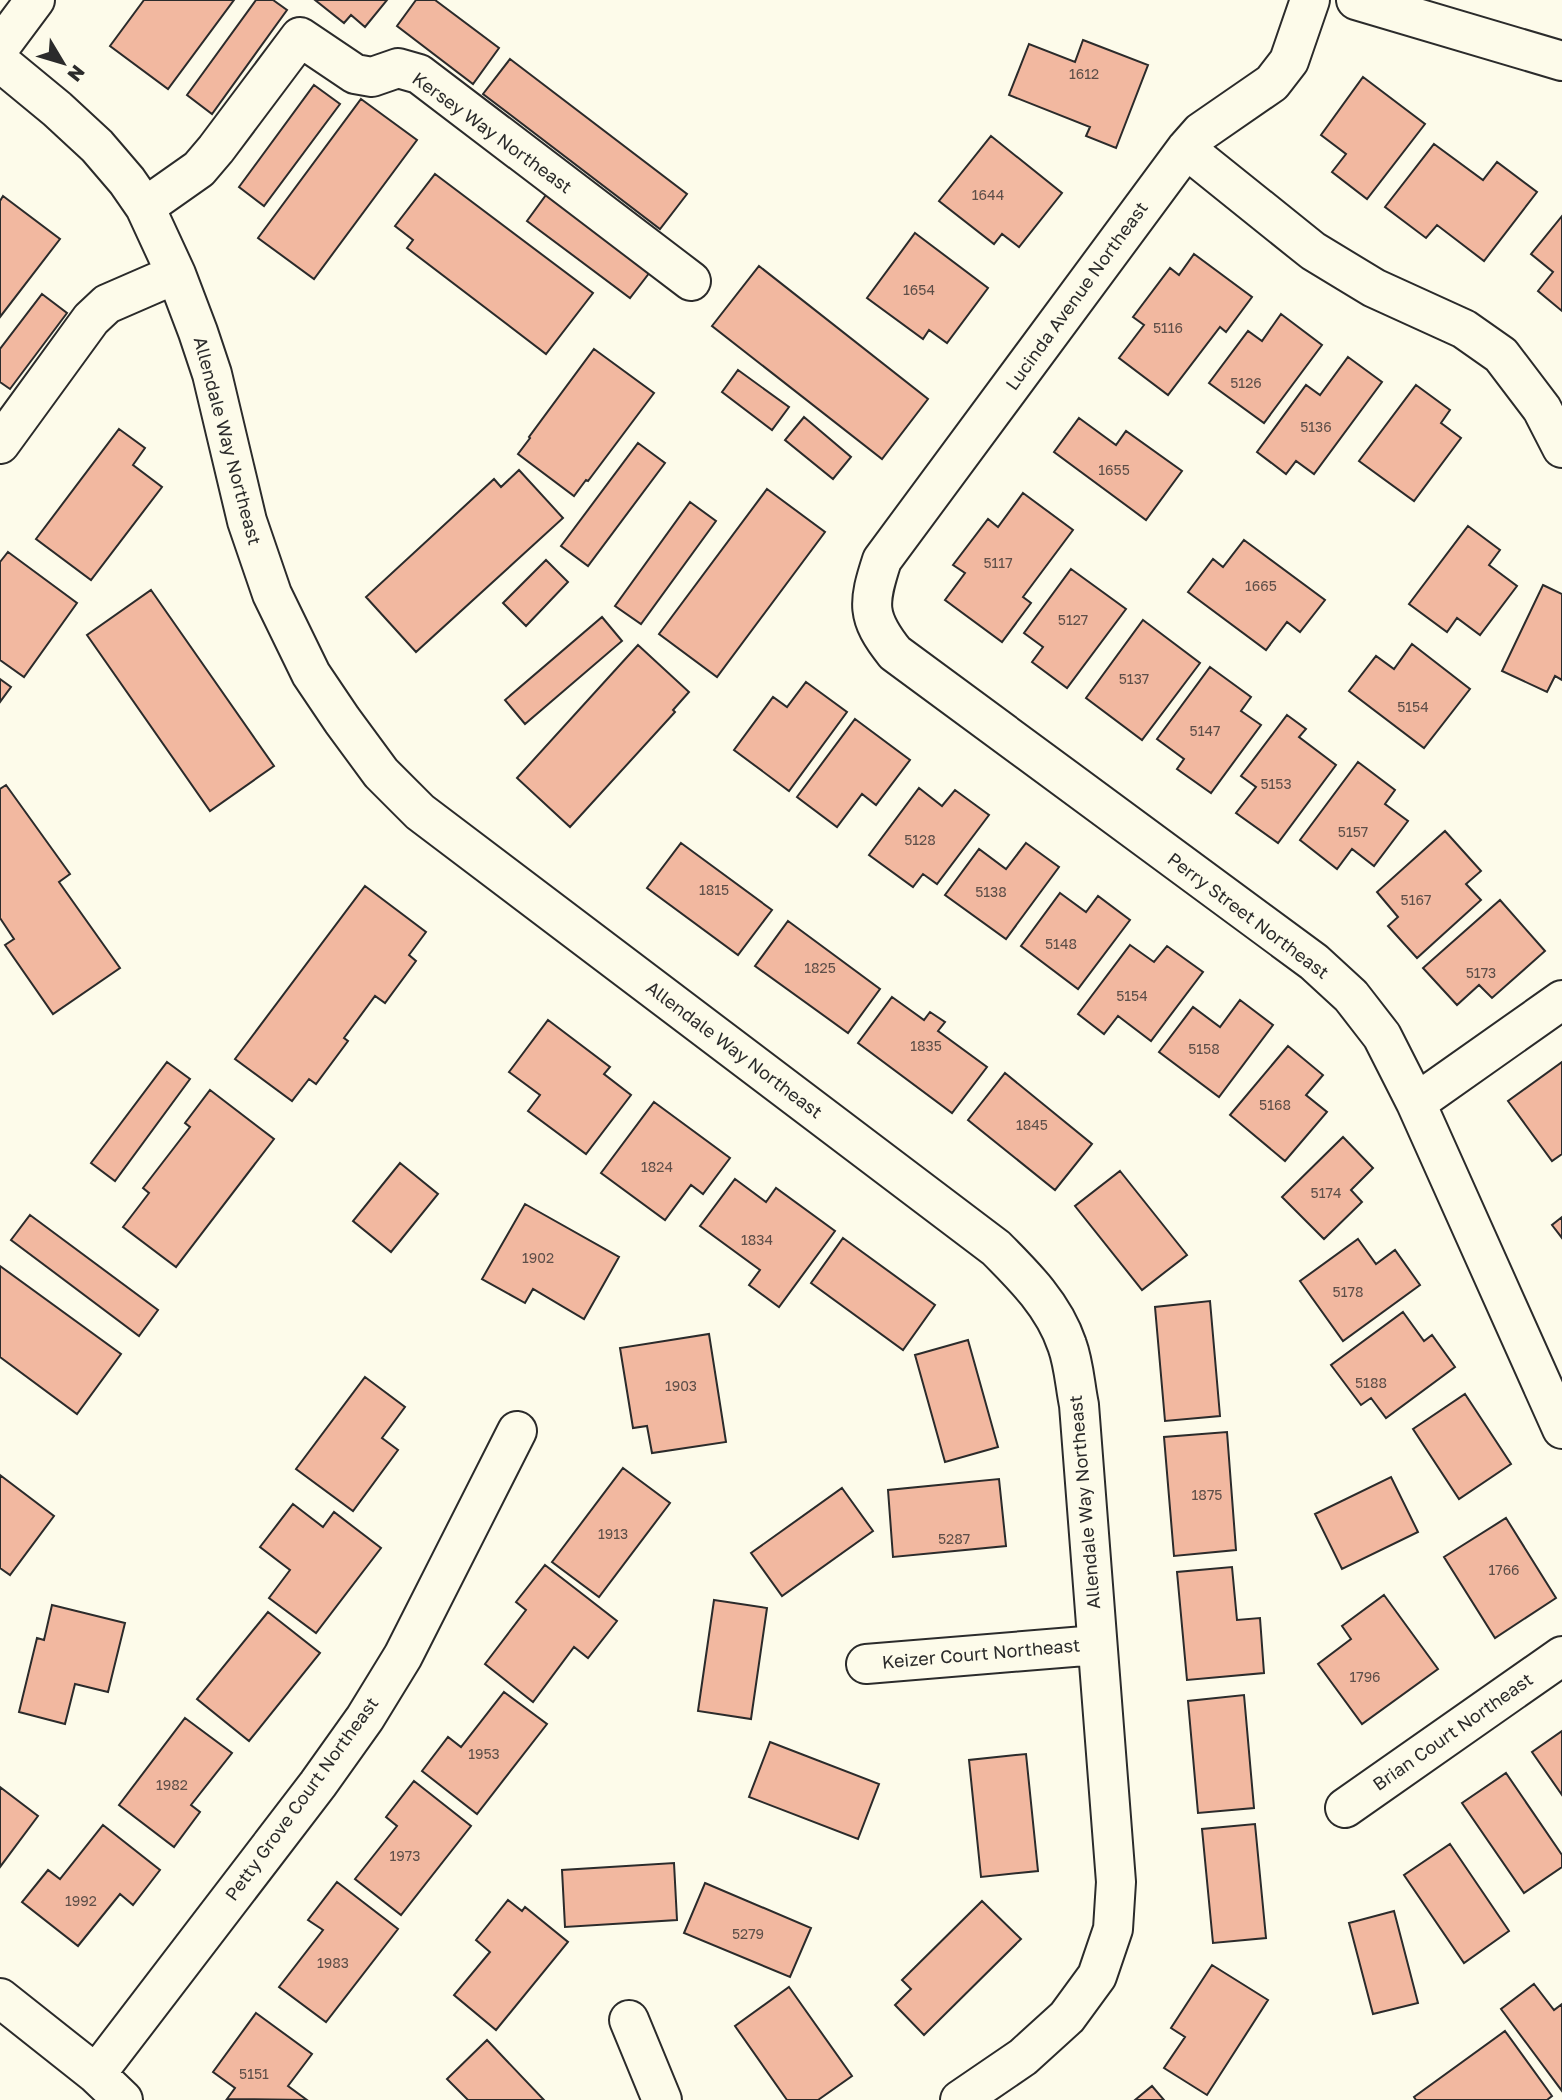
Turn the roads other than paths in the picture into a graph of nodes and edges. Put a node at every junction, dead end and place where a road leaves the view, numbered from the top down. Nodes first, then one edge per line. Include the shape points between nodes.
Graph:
1 (34, 0) edge
2 (1310, 0) edge
3 (1356, 0) edge
4 (0, 47) edge
5 (1562, 61) edge
6 (0, 62) edge
7 (1185, 149) junction
8 (145, 207) junction
9 (176, 274) junction
10 (691, 281) dead end
11 (0, 444) edge
12 (1562, 447) edge
13 (871, 614) joint
14 (1562, 1000) edge
15 (1416, 1103) junction
16 (1562, 1429) edge
17 (517, 1431) dead end
18 (1097, 1645) junction
19 (1562, 1656) edge
20 (866, 1664) dead end
21 (1345, 1808) dead end
22 (0, 1998) edge
23 (629, 2021) dead end
24 (96, 2074) junction
25 (123, 2100) edge
26 (662, 2100) edge
27 (960, 2100) edge

1 - 4 street
2 - 7 street, Lucinda Avenue Northeast via 1289,61 1272,83 1200,132
3 - 5 street
6 - 8 street, Allendale Way Northeast via 97,146
7 - 12 street via 1313,251 1374,288 1464,329 1501,355 1542,409
7 - 13 street, Lucinda Avenue Northeast via 882,560 873,586
8 - 9 street, Allendale Way Northeast
8 - 10 street, Kersey Way Northeast via 199,169 300,37 355,74 372,77 398,68 419,75
9 - 11 street via 107,304 91,319
9 - 18 street, Allendale Way Northeast via 212,374 247,521 272,594 311,674 381,773 420,811 996,1248 1033,1285 1068,1346 1079,1405
13 - 15 street, Perry Street Northeast via 895,653 1314,962 1351,996 1382,1036
14 - 15 street
15 - 16 street, Perry Street Northeast
17 - 24 street, Petty Grove Court Northeast via 403,1656 365,1718
18 - 20 street, Keizer Court Northeast
18 - 27 street, Allendale Way Northeast via 1116,1882 1113,1929 1097,1976 1067,2017 1023,2057
19 - 21 street, Brian Court Northeast
22 - 24 street
23 - 26 street
24 - 25 street

